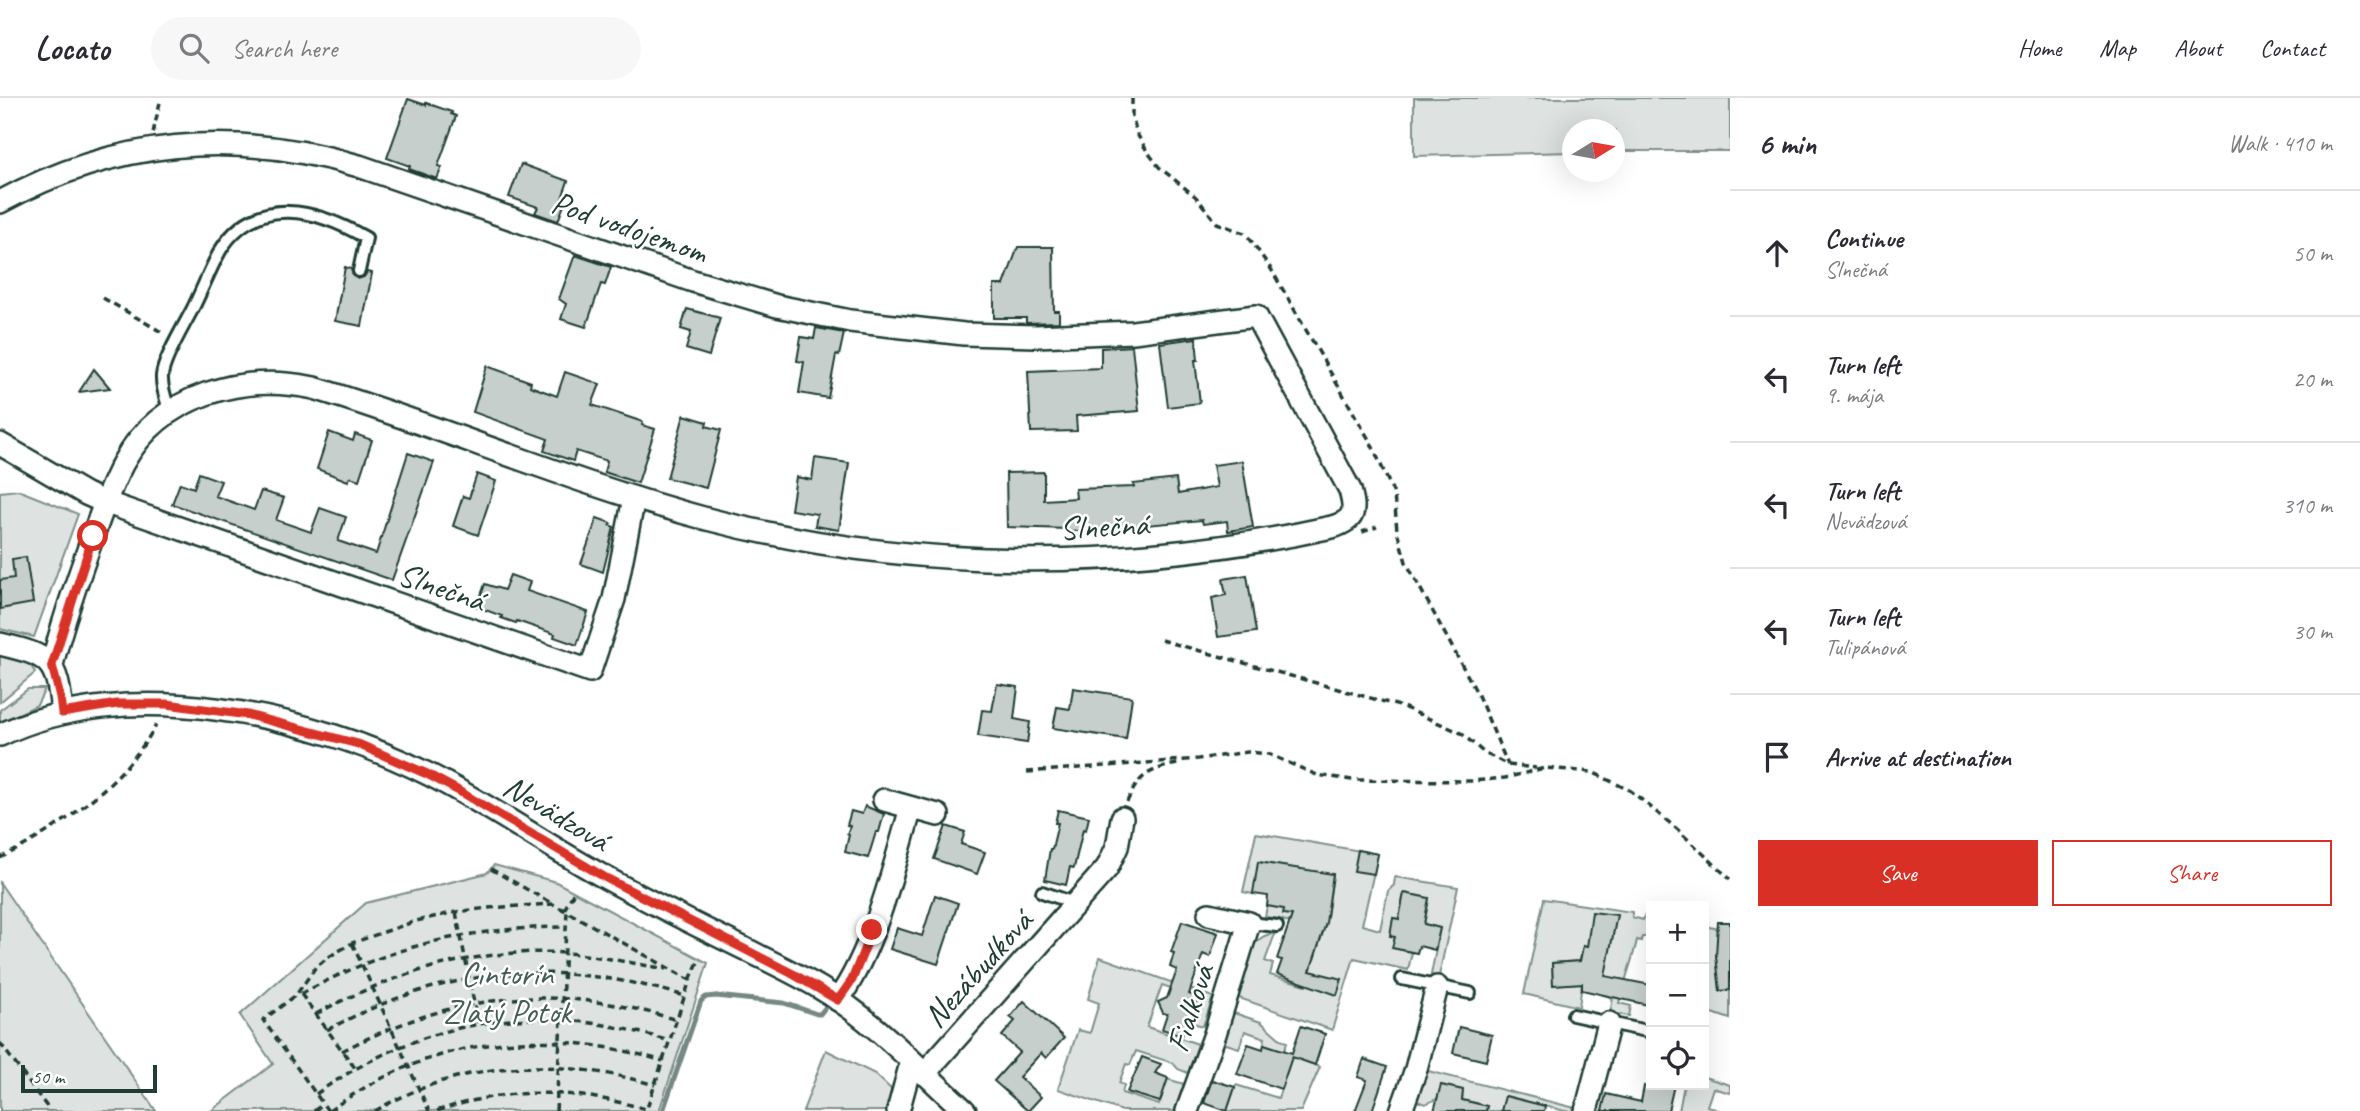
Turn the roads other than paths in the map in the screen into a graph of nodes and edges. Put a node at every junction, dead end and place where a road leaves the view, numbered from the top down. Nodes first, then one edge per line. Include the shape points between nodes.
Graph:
1 (0, 202) edge
2 (359, 271) dead end
3 (1256, 316) joint
4 (170, 413) junction
5 (0, 444) edge
6 (634, 498) junction
7 (104, 502) junction
8 (0, 645) edge
9 (52, 665) junction
10 (62, 713) junction
11 (0, 735) edge
12 (884, 800) dead end
13 (911, 808) junction
14 (938, 816) dead end
15 (1122, 818) road end
16 (1042, 892) dead end
17 (1077, 904) junction
18 (1209, 914) dead end
19 (1249, 923) junction
20 (1277, 926) dead end
21 (1402, 979) dead end
22 (1437, 987) junction
23 (1470, 993) dead end
24 (838, 1000) junction
25 (1573, 1015) dead end
26 (1609, 1023) junction
27 (1646, 1031) edge
28 (918, 1069) junction
29 (898, 1111) edge
30 (965, 1111) edge
31 (1186, 1111) edge
32 (1401, 1111) edge
33 (1586, 1111) edge

1 - 3 street, Pod vodojemom via 105,158 149,149 264,145 324,156 693,281 850,321 964,334 1036,336 1133,332
2 - 4 lane via 366,238 340,223 280,211 247,223 221,250 162,373
3 - 6 street, Slnečná via 1350,491 1354,505 1345,523 1182,552 1074,559 975,558 816,541
4 - 6 street, Slnečná via 233,386 300,385
4 - 7 street, Slnečná via 147,432 123,463
5 - 7 street
6 - 7 street, Slnečná via 614,599 590,671
7 - 9 street, Slnečná
8 - 9 street via 35,652
9 - 10 street
10 - 11 street
10 - 24 street, Nevädzová via 117,704 167,704 248,715 358,744 447,784 606,878
12 - 13 street
13 - 14 street
13 - 24 street via 872,930 852,980
15 - 17 street, Nezábudková via 1117,847 1107,868
16 - 17 lane, Nezábudková
17 - 28 street, Nezábudková
18 - 19 street
19 - 20 lane
19 - 31 street, Fialková
21 - 22 lane
22 - 23 lane
22 - 32 street
24 - 28 street, Nevädzová
25 - 26 lane
26 - 27 lane
26 - 33 street
28 - 29 street, Nezábudková
28 - 30 street, Nevädzová

